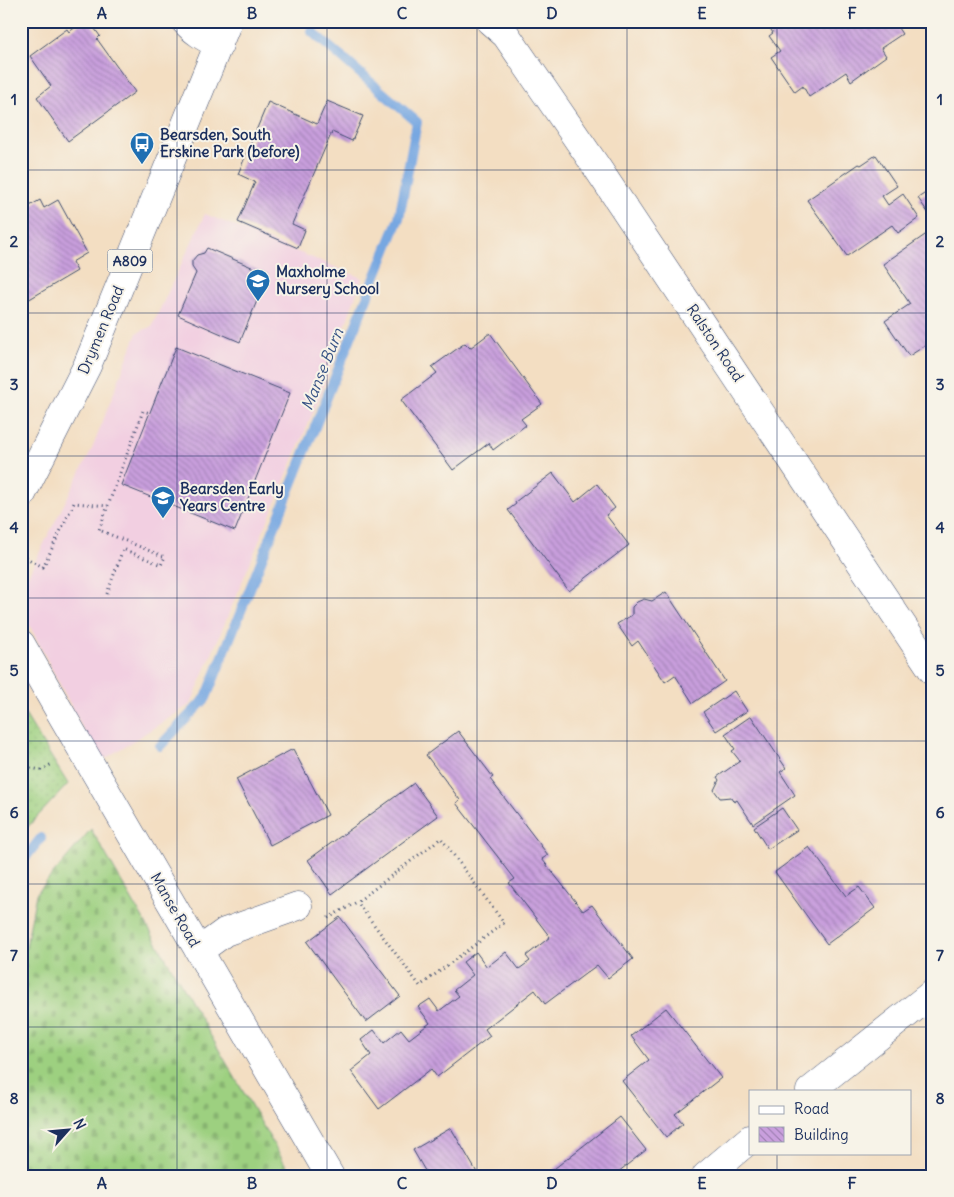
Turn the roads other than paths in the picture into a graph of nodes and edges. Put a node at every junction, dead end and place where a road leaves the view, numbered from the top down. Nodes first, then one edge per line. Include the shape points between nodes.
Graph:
1 (185, 21) edge
2 (490, 21) edge
3 (223, 33) edge
4 (24, 486) edge
5 (21, 644) edge
6 (933, 671) edge
7 (298, 906) road end
8 (199, 951) junction
9 (933, 993) edge
10 (811, 1090) edge
11 (749, 1140) edge
12 (330, 1176) edge
13 (706, 1176) edge

1 - 3 street via 201,36
2 - 6 street, Ralston Road via 506,35 596,166
3 - 4 street, Drymen Road / A809 via 87,366
5 - 8 street, Manse Road
7 - 8 street via 225,932
8 - 12 street, Manse Road
9 - 10 street
11 - 13 street

